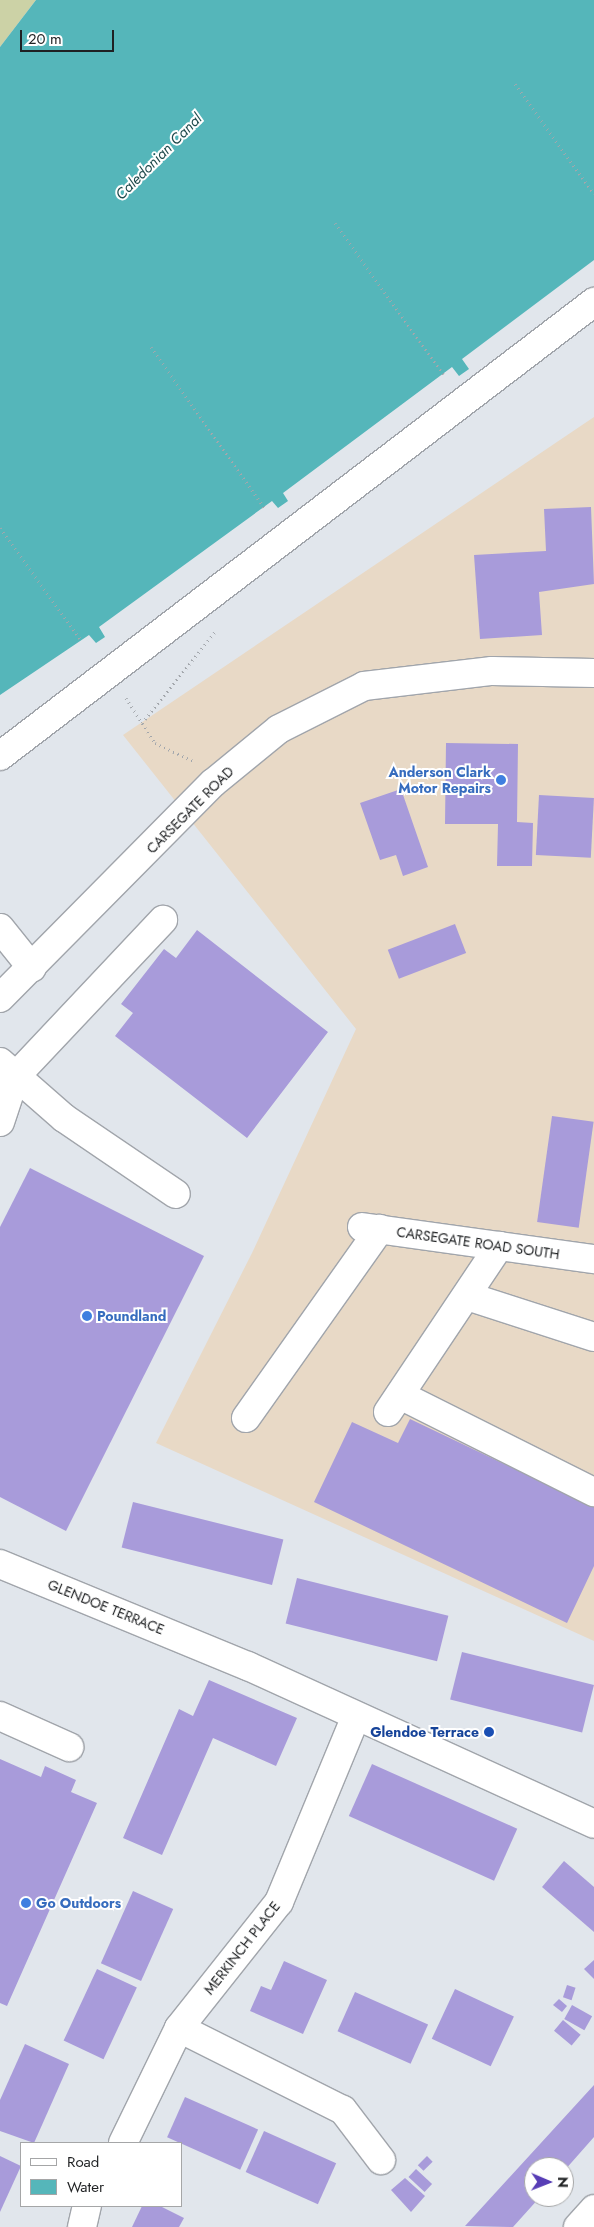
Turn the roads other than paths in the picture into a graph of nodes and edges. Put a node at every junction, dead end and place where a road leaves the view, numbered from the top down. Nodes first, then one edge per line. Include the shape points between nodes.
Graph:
1 (594, 302) edge
2 (594, 673) edge
3 (0, 756) edge
4 (163, 920) dead end
5 (0, 928) edge
6 (32, 968) junction
7 (0, 998) edge
8 (5, 1075) edge
9 (0, 1122) edge
10 (176, 1194) dead end
11 (499, 1246) junction
12 (594, 1259) edge
13 (467, 1296) junction
14 (594, 1337) edge
15 (246, 1418) dead end
16 (593, 1490) edge
17 (0, 1564) edge
18 (0, 1716) edge
19 (356, 1716) junction
20 (69, 1747) dead end
21 (594, 1824) edge
22 (180, 2028) junction
23 (123, 2142) edge
24 (382, 2160) dead end
25 (87, 2207) edge
26 (594, 2209) edge
27 (82, 2227) edge
28 (578, 2227) edge

1 - 3 street
2 - 6 street, CARSEGATE ROAD via 492,671 364,686 279,729 213,783
4 - 8 street
5 - 6 street
6 - 7 street, CARSEGATE ROAD
8 - 9 street
8 - 10 street
11 - 12 street, CARSEGATE ROAD SOUTH
11 - 13 street
11 - 15 street, CARSEGATE ROAD SOUTH via 371,1228
13 - 14 street
13 - 16 street via 394,1404
17 - 19 street, GLENDOE TERRACE
18 - 20 street
19 - 21 street, GLENDOE TERRACE
19 - 22 street, MERKINCH PLACE via 279,1902
22 - 23 street, MERKINCH PLACE
22 - 24 street via 342,2110
25 - 27 street
26 - 28 street

